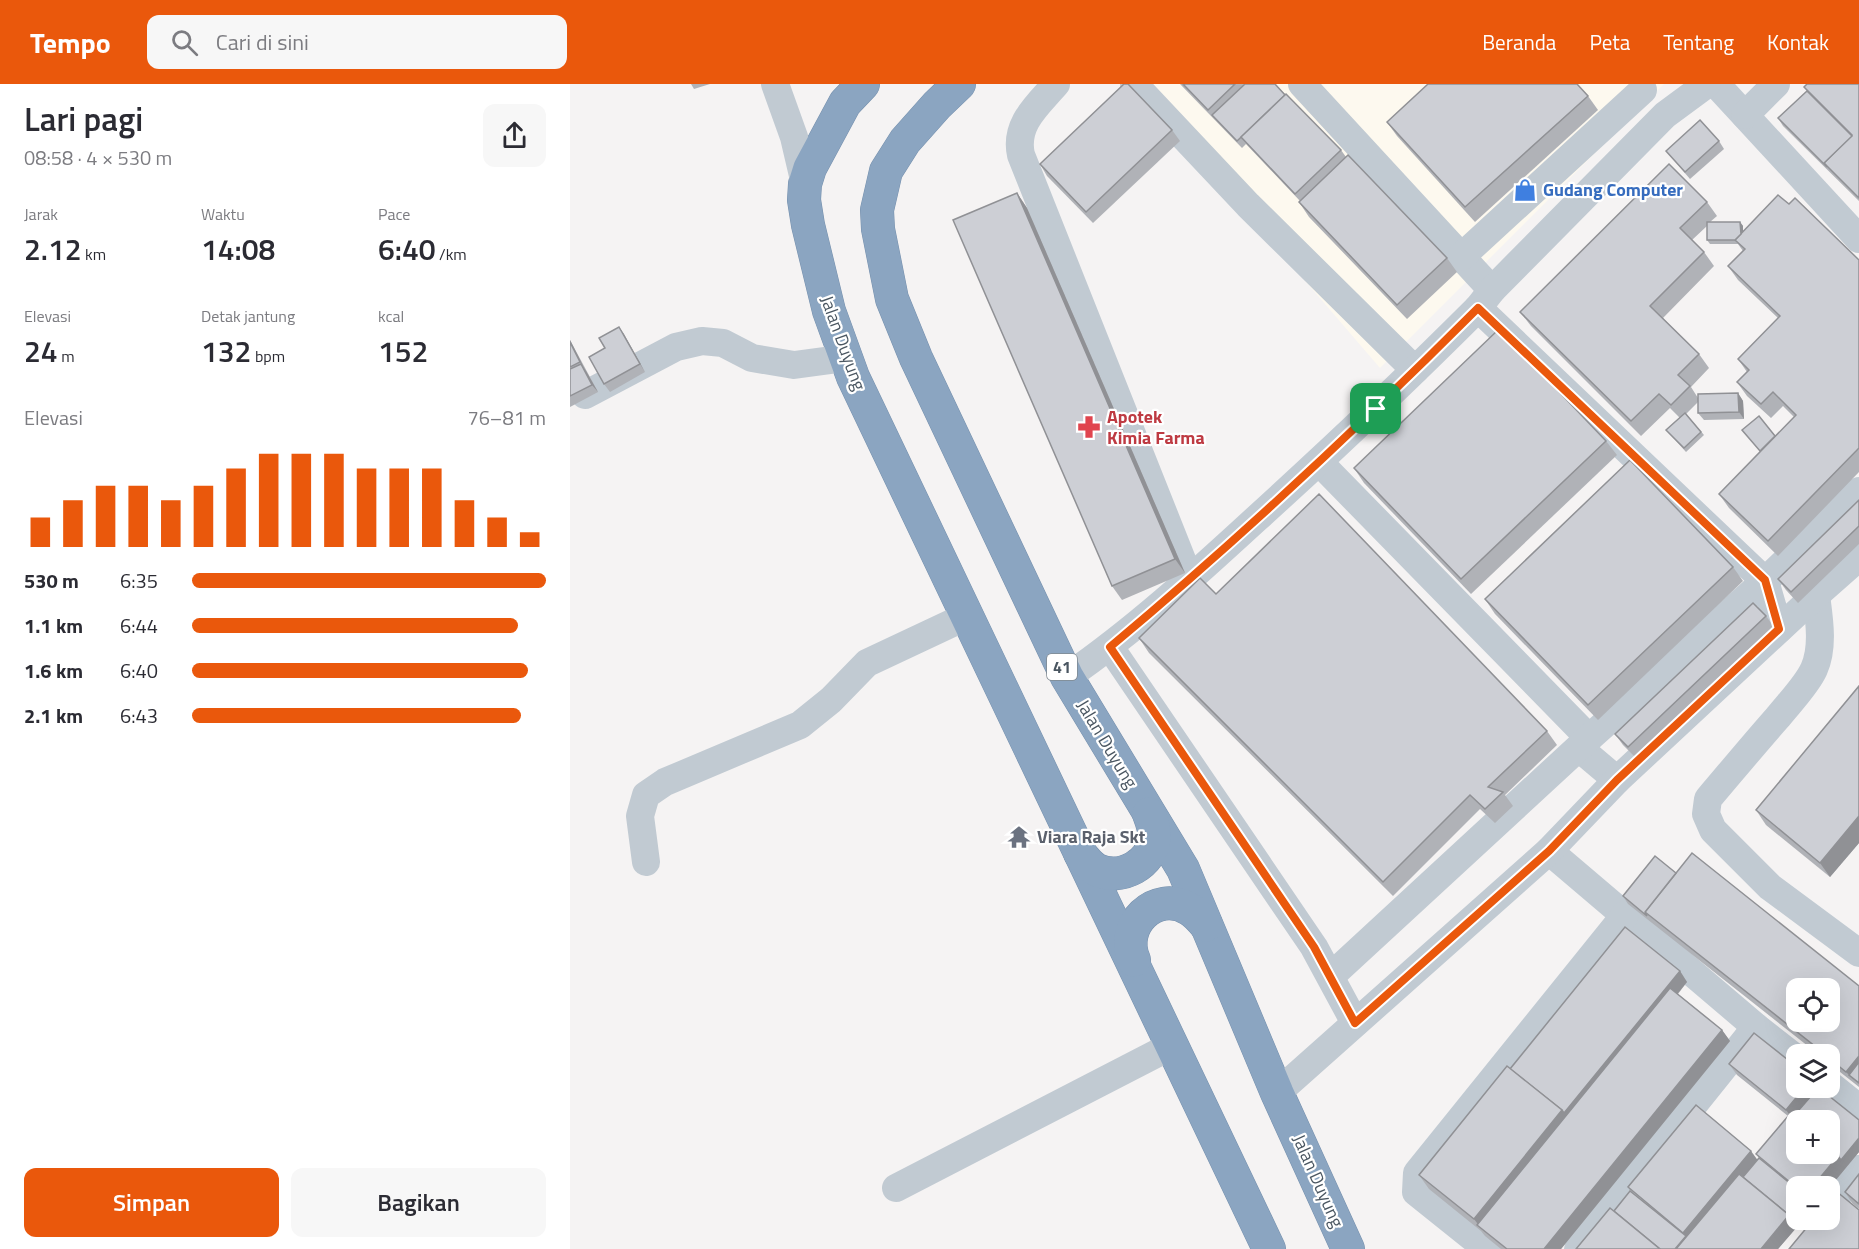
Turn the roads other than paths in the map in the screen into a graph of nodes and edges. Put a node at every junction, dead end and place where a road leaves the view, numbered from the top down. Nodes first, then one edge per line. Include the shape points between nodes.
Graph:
1 (775, 84) edge
2 (959, 84) edge
3 (1056, 84) edge
4 (1134, 84) edge
5 (1707, 84) edge
6 (1716, 84) edge
7 (1776, 84) edge
8 (1312, 87) edge
9 (1640, 87) edge
10 (849, 90) edge
11 (1745, 115) junction
12 (1665, 116) junction
13 (805, 184) junction
14 (1859, 239) edge
15 (1461, 257) junction
16 (1485, 299) junction
17 (846, 357) junction
18 (1415, 370) junction
19 (585, 395) edge
20 (1319, 462) junction
21 (1859, 491) edge
22 (1859, 557) edge
23 (1190, 580) junction
24 (1765, 580) junction
25 (1816, 595) junction
26 (967, 616) junction
27 (1779, 629) junction
28 (1110, 647) junction
29 (1067, 677) junction
30 (1584, 743) junction
31 (1617, 780) junction
32 (1148, 813) junction
33 (1549, 851) junction
34 (1080, 853) junction
35 (646, 862) dead end
36 (1625, 915) junction
37 (1206, 926) junction
38 (1859, 953) edge
39 (1136, 964) junction
40 (1331, 976) junction
41 (1355, 1023) junction
42 (1756, 1027) junction
43 (1173, 1045) junction
44 (1786, 1050) edge
45 (1277, 1092) junction
46 (1840, 1093) edge
47 (1859, 1108) edge
48 (1859, 1170) edge
49 (896, 1188) dead end
50 (1840, 1193) edge
51 (1269, 1249) edge
52 (1348, 1249) edge
53 (1487, 1249) edge
54 (1578, 1249) edge

1 - 13 street
2 - 29 highway, Jalan Duyung / 41 via 905,141 886,171 877,210 878,229 892,299 916,358
3 - 23 street via 1025,120 1019,140 1021,155
4 - 18 street via 1248,205
5 - 12 street
6 - 11 street
7 - 11 street
8 - 15 street
9 - 12 street
9 - 15 street
10 - 13 highway, Jalan Duyung
11 - 14 street
12 - 16 street
13 - 17 highway, Jalan Duyung via 808,225 829,311
15 - 16 street
16 - 18 street
16 - 24 street
17 - 19 street via 794,365 752,358 723,344 702,341 676,347
17 - 26 highway, Jalan Duyung
18 - 20 street
20 - 23 street
20 - 30 street
21 - 24 street
22 - 25 street
23 - 28 street
24 - 27 street
24 - 30 street
25 - 27 street
25 - 38 street via 1819,636 1814,669 1708,799 1706,813 1713,830 1770,887
26 - 34 highway, Jalan Duyung
26 - 35 street via 867,663 800,725 665,782 646,795 640,816
27 - 31 street
28 - 29 street
28 - 40 street
29 - 32 highway, Jalan Duyung / 41
30 - 31 street
30 - 40 street
31 - 33 street
32 - 34 highway via 1153,825 1153,844 1143,862 1132,870 1097,870
32 - 37 highway, Jalan Duyung / 41 via 1183,869
33 - 36 street
33 - 41 street
34 - 39 highway, Jalan Duyung
36 - 42 street
36 - 53 street via 1417,1173 1416,1192
37 - 39 highway via 1198,915 1175,904 1150,908 1133,927 1130,953
37 - 45 highway, Jalan Duyung / 41
39 - 43 highway, Jalan Duyung
40 - 41 street
41 - 45 street
42 - 44 street
42 - 54 street
43 - 49 street
43 - 51 highway, Jalan Duyung
45 - 52 highway, Jalan Duyung / 41
46 - 47 street
48 - 50 street

